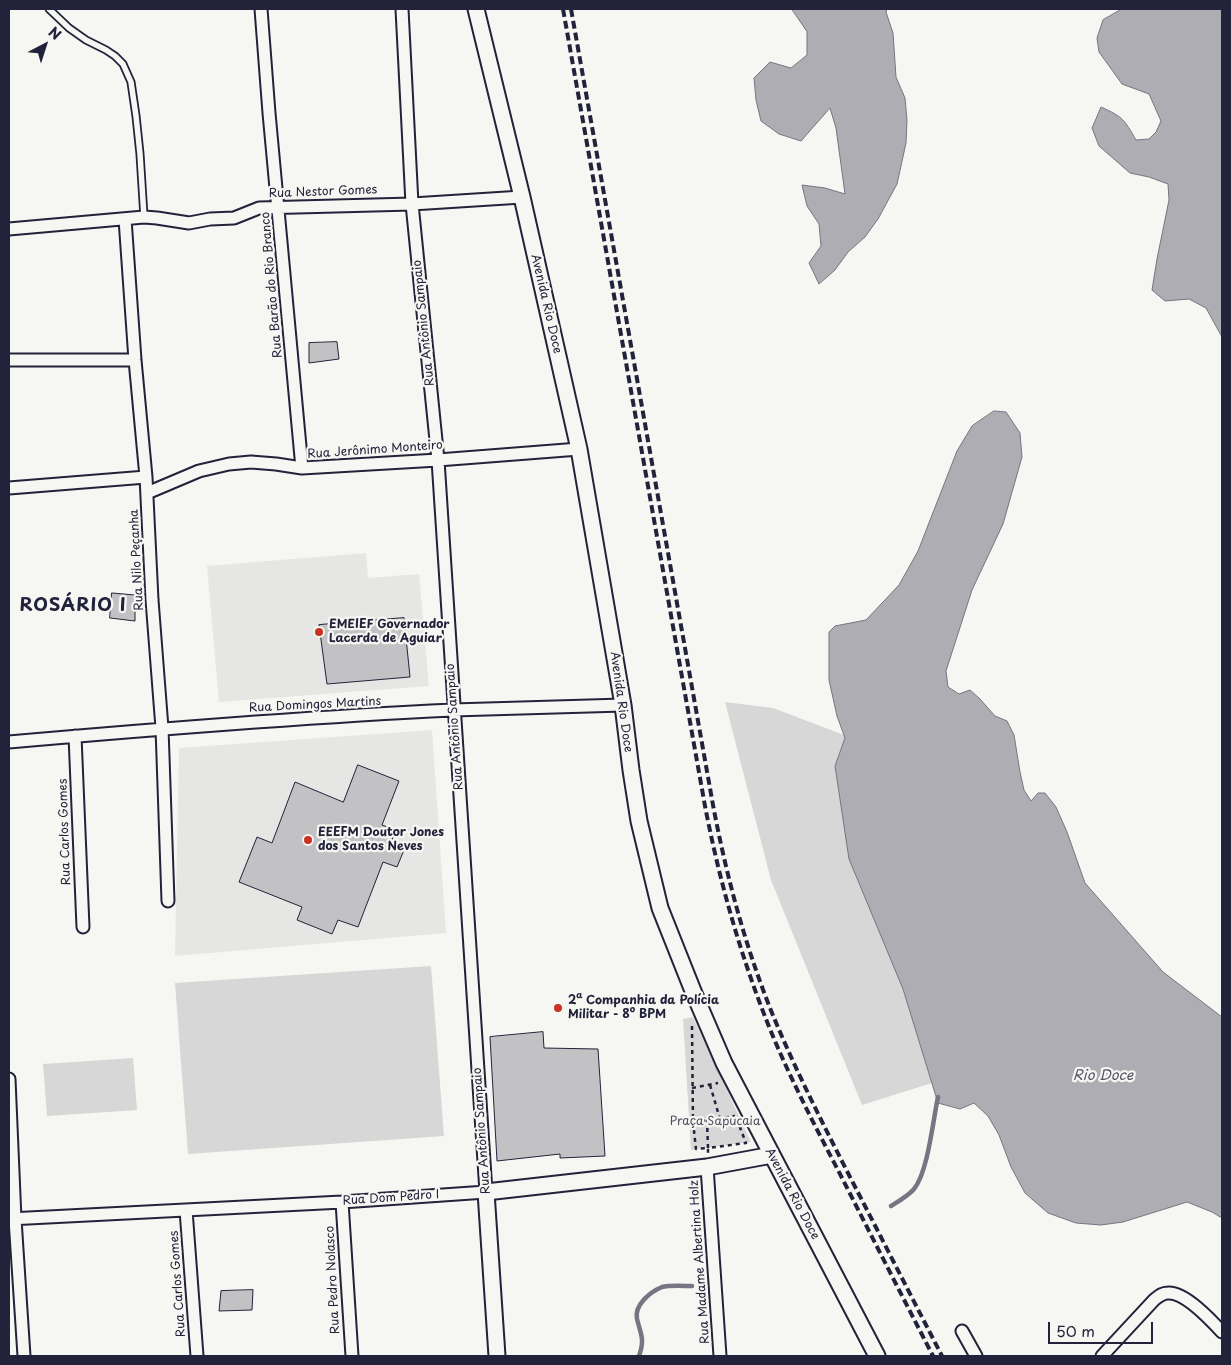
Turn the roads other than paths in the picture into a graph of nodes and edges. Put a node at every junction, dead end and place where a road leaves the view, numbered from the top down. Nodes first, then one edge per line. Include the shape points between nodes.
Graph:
1 (49, 9) edge
2 (261, 9) edge
3 (402, 9) edge
4 (476, 9) edge
5 (522, 197) junction
6 (412, 204) junction
7 (278, 208) junction
8 (144, 217) junction
9 (125, 219) junction
10 (9, 229) edge
11 (9, 360) edge
12 (135, 360) junction
13 (579, 449) junction
14 (438, 460) junction
15 (302, 468) junction
16 (146, 477) junction
17 (9, 488) edge
18 (147, 492) junction
19 (623, 705) junction
20 (454, 710) junction
21 (162, 728) junction
22 (74, 736) junction
23 (9, 742) edge
24 (168, 901) dead end
25 (83, 927) dead end
26 (9, 1079) edge
27 (772, 1155) junction
28 (707, 1167) junction
29 (486, 1192) junction
30 (342, 1202) junction
31 (186, 1210) junction
32 (12, 1219) edge
33 (962, 1331) dead end
34 (1222, 1332) edge
35 (1110, 1353) edge
36 (24, 1356) edge
37 (197, 1356) edge
38 (352, 1356) edge
39 (497, 1356) edge
40 (720, 1356) edge
41 (877, 1356) edge
42 (976, 1356) edge

1 - 8 lane via 69,28 123,64 131,82 136,116
2 - 7 street, Rua Barão do Rio Branco
3 - 6 street, Rua Antônio Sampaio
4 - 5 street, Avenida Rio Doce
5 - 6 street, Rua Nestor Gomes
5 - 13 street, Avenida Rio Doce
6 - 7 street, Rua Nestor Gomes
6 - 14 street, Rua Antônio Sampaio
7 - 8 street, Rua Nestor Gomes via 258,208 234,218 189,223
7 - 15 street, Rua Barão do Rio Branco
8 - 9 street, Rua Nestor Gomes
9 - 10 street, Rua Nestor Gomes
9 - 12 street, Rua Nilo Peçanha
11 - 12 street
12 - 16 street, Rua Nilo Peçanha
13 - 14 street, Rua Jerônimo Monteiro
13 - 19 street, Avenida Rio Doce
14 - 15 street, Rua Jerônimo Monteiro
14 - 20 street, Rua Antônio Sampaio
15 - 18 street, Rua Jerônimo Monteiro via 251,462 229,464 199,471
16 - 17 street
16 - 18 street, Rua Nilo Peçanha
18 - 21 street, Rua Nilo Peçanha
19 - 20 street, Rua Domingos Martins
19 - 27 street, Avenida Rio Doce via 639,821 660,908 724,1063
20 - 21 street, Rua Domingos Martins
20 - 29 street, Rua Antônio Sampaio
21 - 22 street, Rua Domingos Martins
21 - 24 street, Rua Nilo Peçanha
22 - 23 street, Rua Domingos Martins
22 - 25 street, Rua Carlos Gomes
26 - 32 street
27 - 28 street, Rua Dom Pedro I
27 - 41 street, Avenida Rio Doce
28 - 29 street, Rua Dom Pedro I
28 - 40 street, Rua Madame Albertina Holz
29 - 30 street, Rua Dom Pedro I
29 - 39 street, Rua Antônio Sampaio
30 - 31 street, Rua Dom Pedro I
30 - 38 street, Rua Pedro Nolasco
31 - 32 street, Rua Dom Pedro I
31 - 37 street, Rua Carlos Gomes
32 - 36 street
33 - 42 street
34 - 35 street via 1184,1298 1168,1293 1154,1300

